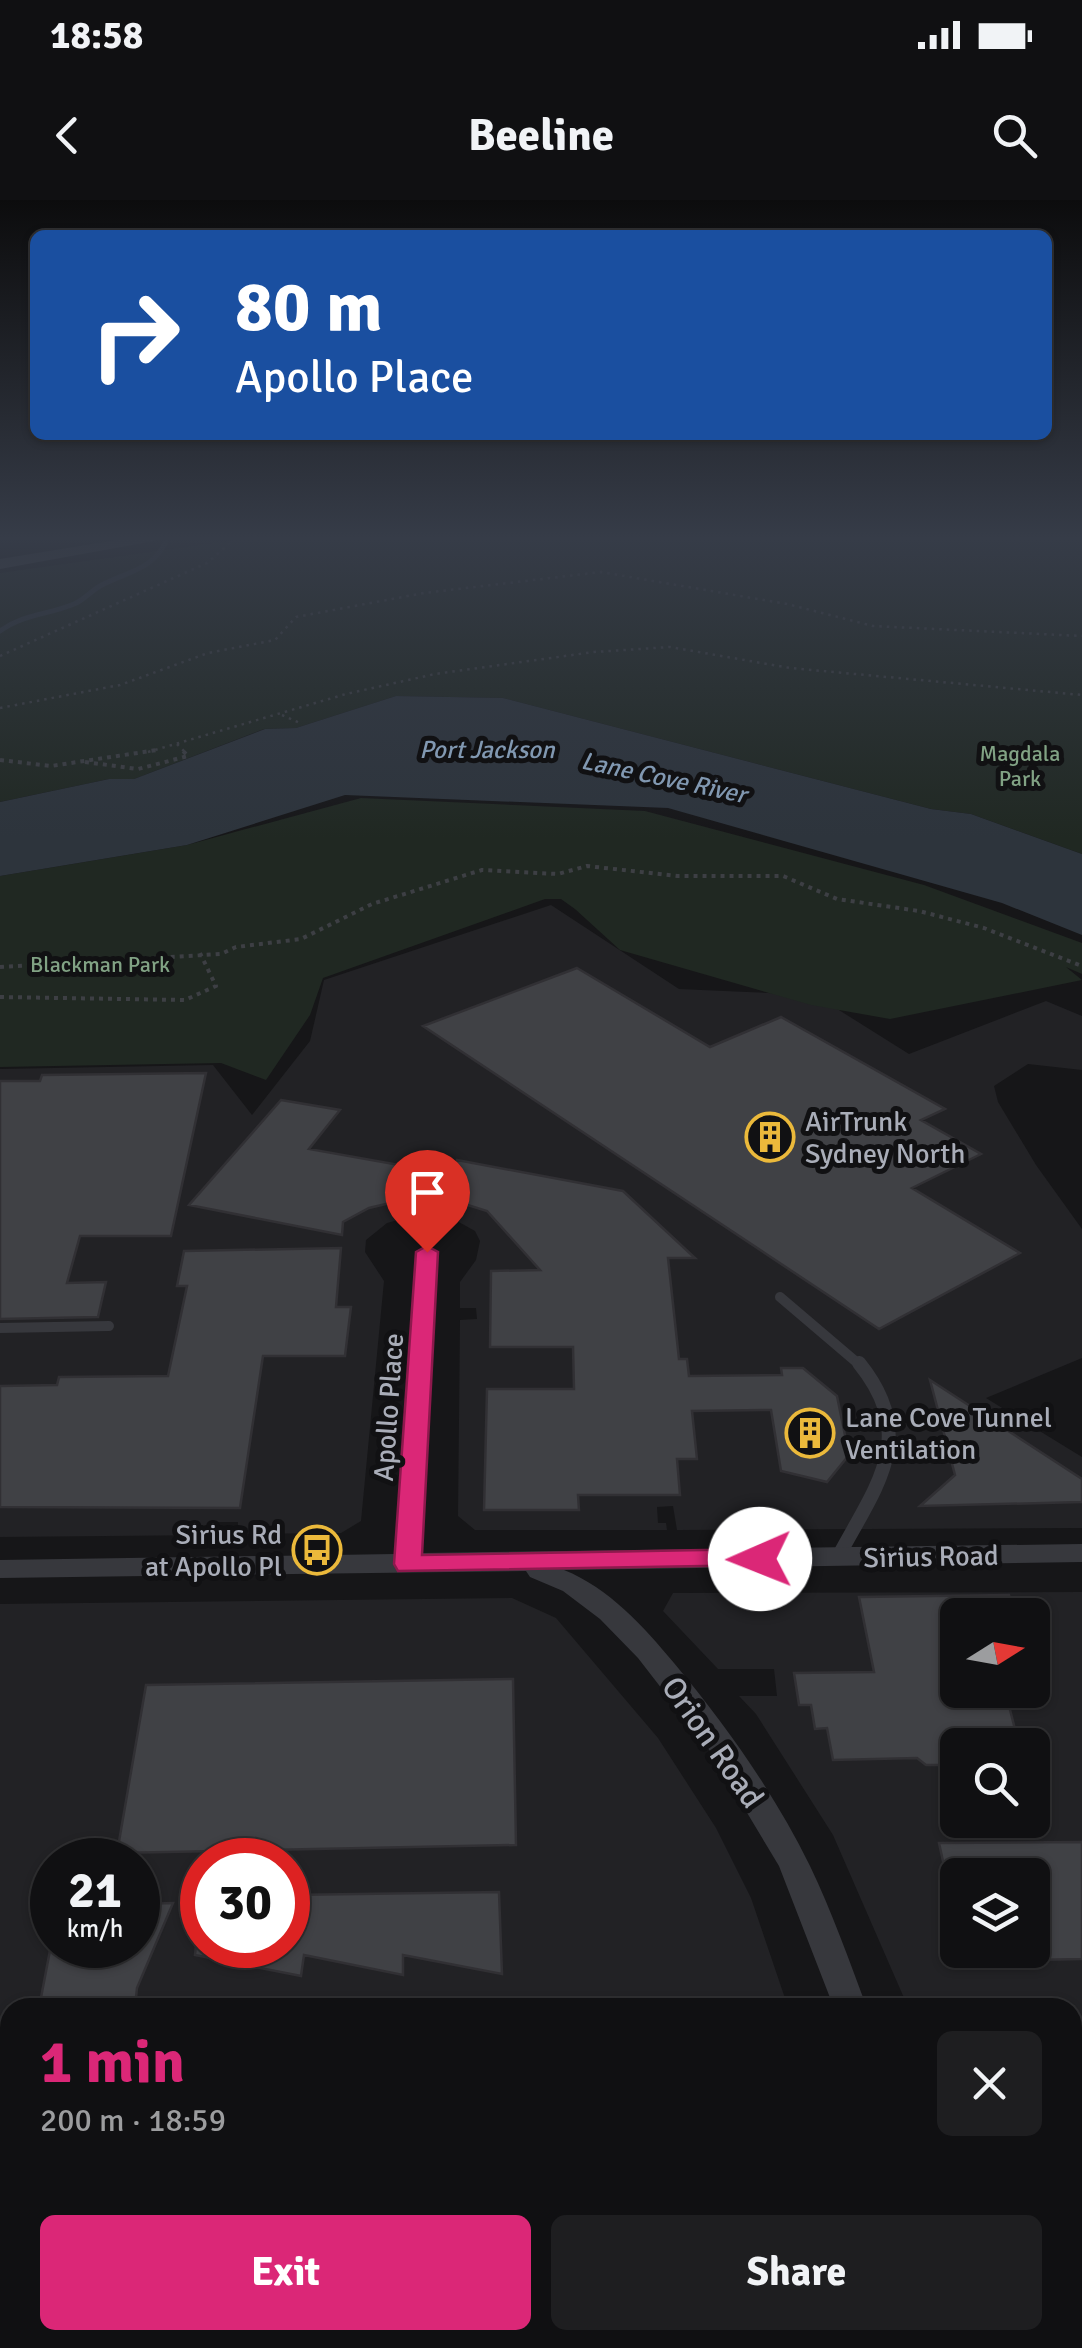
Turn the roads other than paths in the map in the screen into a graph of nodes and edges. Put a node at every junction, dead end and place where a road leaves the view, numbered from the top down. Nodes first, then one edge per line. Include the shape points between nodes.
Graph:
1 (427, 1252) dead end
2 (780, 1297) dead end
3 (109, 1326) dead end
4 (0, 1328) edge
5 (1082, 1553) edge
6 (838, 1557) junction
7 (408, 1564) junction
8 (488, 1564) junction
9 (0, 1569) edge
10 (848, 1998) edge

1 - 7 street, Apollo Place
2 - 6 lane via 857,1361 888,1423 887,1460
3 - 4 lane
5 - 6 street, Sirius Road
6 - 8 street, Sirius Road
7 - 8 street, Sirius Road
7 - 9 street, Sirius Road
8 - 10 street, Orion Road via 564,1577 608,1611 665,1672 732,1759 792,1863

